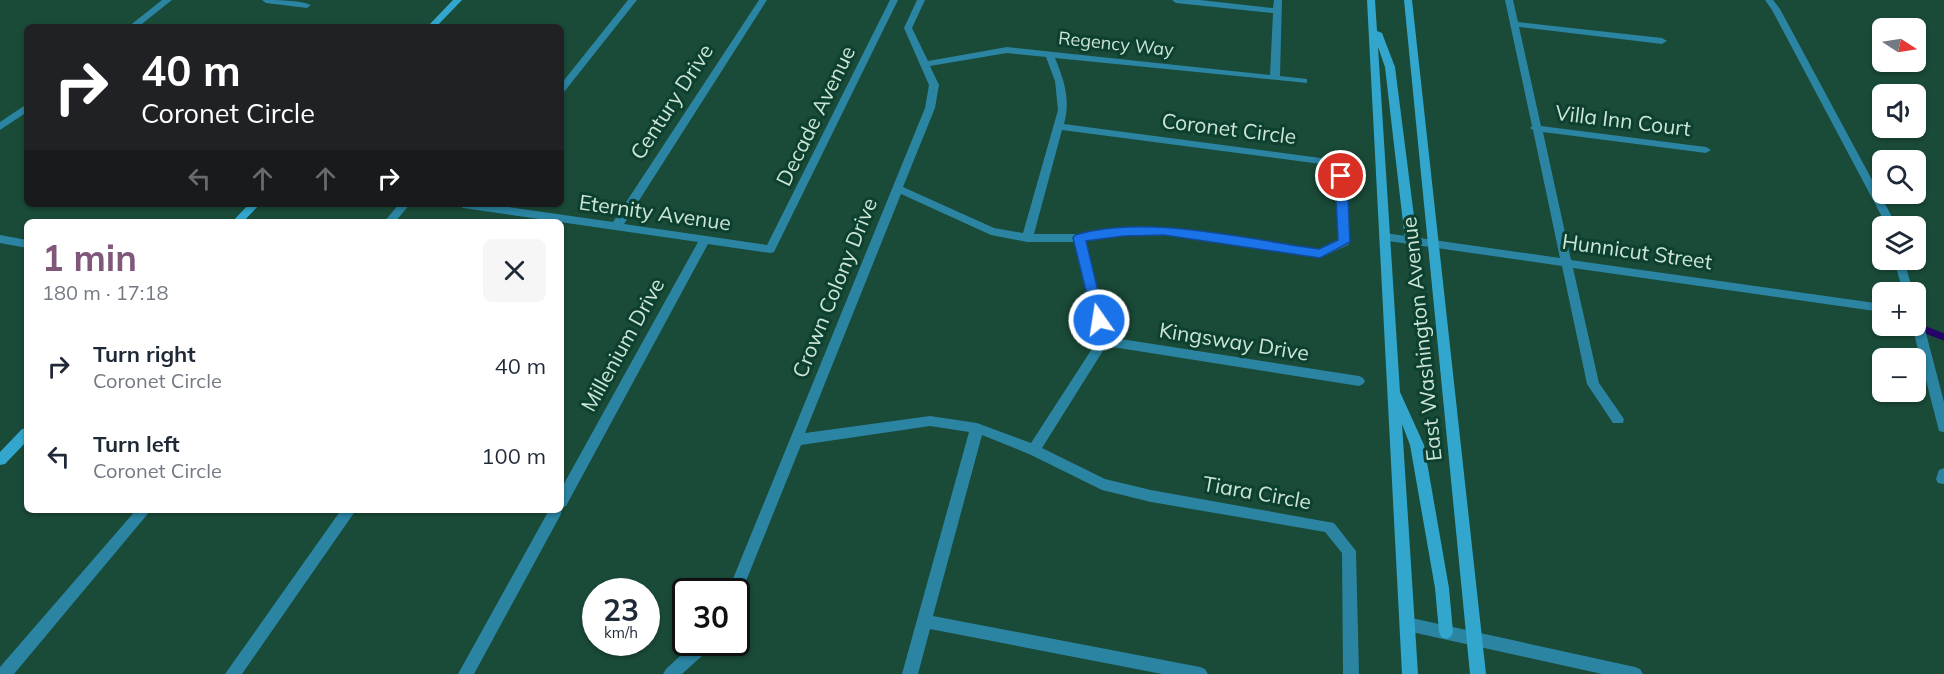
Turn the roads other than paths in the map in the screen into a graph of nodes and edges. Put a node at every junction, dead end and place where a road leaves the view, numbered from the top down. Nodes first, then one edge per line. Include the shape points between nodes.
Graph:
1 (168, 0) edge
2 (267, 0) edge
3 (458, 0) edge
4 (633, 0) edge
5 (764, 0) edge
6 (894, 0) edge
7 (921, 0) edge
8 (1176, 0) edge
9 (1278, 0) edge
10 (1371, 0) edge
11 (1408, 0) edge
12 (1509, 0) edge
13 (1769, 0) edge
14 (307, 5) dead end
15 (1277, 11) junction
16 (1372, 17) junction
17 (136, 24) edge
18 (434, 24) edge
19 (1513, 24) junction
20 (1662, 41) dead end
21 (1049, 53) junction
22 (925, 64) junction
23 (1275, 78) junction
24 (1304, 81) dead end
25 (564, 86) edge
26 (24, 109) edge
27 (1058, 126) junction
28 (0, 127) edge
29 (1535, 128) junction
30 (1706, 150) dead end
31 (897, 188) junction
32 (252, 207) edge
33 (402, 207) edge
34 (484, 207) edge
35 (1886, 216) edge
36 (240, 219) edge
37 (392, 219) edge
38 (549, 219) edge
39 (564, 221) edge
40 (616, 227) junction
41 (1385, 237) junction
42 (1027, 238) junction
43 (1079, 238) junction
44 (0, 239) edge
45 (705, 240) junction
46 (1412, 240) junction
47 (24, 243) edge
48 (1434, 244) junction
49 (770, 249) joint
50 (1565, 261) junction
51 (1872, 307) edge
52 (1921, 336) edge
53 (1104, 341) junction
54 (1359, 381) dead end
55 (1393, 387) junction
56 (1618, 419) dead end
57 (1944, 427) edge
58 (977, 428) junction
59 (24, 436) edge
60 (796, 440) junction
61 (1034, 450) junction
62 (0, 460) edge
63 (564, 497) edge
64 (141, 513) edge
65 (347, 513) edge
66 (554, 513) edge
67 (740, 578) edge
68 (923, 621) junction
69 (1407, 624) junction
70 (1446, 632) junction
71 (1474, 638) junction
72 (691, 656) edge
73 (4, 674) edge
74 (234, 674) edge
75 (466, 674) edge
76 (670, 674) edge
77 (910, 674) edge
78 (1200, 674) edge
79 (1350, 674) edge
80 (1410, 674) edge
81 (1478, 674) edge
82 (1635, 674) edge

1 - 17 street
2 - 14 street
3 - 18 main road
4 - 25 street
5 - 40 street, Century Drive
6 - 49 street, Decade Avenue
7 - 22 street, Crown Colony Drive via 908,28
8 - 15 street
9 - 15 street
10 - 16 main road, East Washington Avenue
11 - 48 main road, East Washington Avenue
12 - 19 street
13 - 35 street
15 - 23 street
16 - 41 main road, East Washington Avenue
16 - 46 main road via 1390,67
19 - 20 street
19 - 29 street
21 - 22 street, Regency Way via 1007,50
21 - 23 street, Regency Way
21 - 27 street via 1060,81 1063,110
22 - 31 street, Crown Colony Drive via 934,85 930,108
23 - 24 street, Regency Way
26 - 28 street
27 - 42 street
27 - 43 street, Coronet Circle via 1324,161 1341,176 1344,242 1320,254 1164,231
29 - 30 street, Villa Inn Court
29 - 50 street
31 - 42 street via 991,231
31 - 60 street, Crown Colony Drive
32 - 36 main road
33 - 37 street
34 - 38 street, Eternity Avenue
39 - 40 street, Eternity Avenue
40 - 45 street, Eternity Avenue
41 - 46 street, Hunnicut Street
41 - 55 main road, East Washington Avenue
42 - 43 street
43 - 53 street
44 - 47 street
45 - 49 street, Eternity Avenue
45 - 63 street, Millenium Drive
46 - 48 street, Hunnicut Street
48 - 50 street, Hunnicut Street
48 - 71 main road, East Washington Avenue
50 - 51 street, Hunnicut Street
50 - 56 street via 1593,384
52 - 57 street
53 - 54 street, Kingsway Drive
53 - 61 street
55 - 69 main road, East Washington Avenue
55 - 70 main road via 1418,445
58 - 60 street, Tiara Circle via 930,421
58 - 61 street, Tiara Circle
58 - 68 street
59 - 62 main road
60 - 67 street, Crown Colony Drive
61 - 79 street, Tiara Circle via 1102,484 1329,527 1349,551
64 - 73 street
65 - 74 street
66 - 75 street
68 - 77 street
68 - 78 street
69 - 70 street
69 - 80 main road, East Washington Avenue
70 - 71 street
71 - 81 main road, East Washington Avenue
71 - 82 street
72 - 76 street

